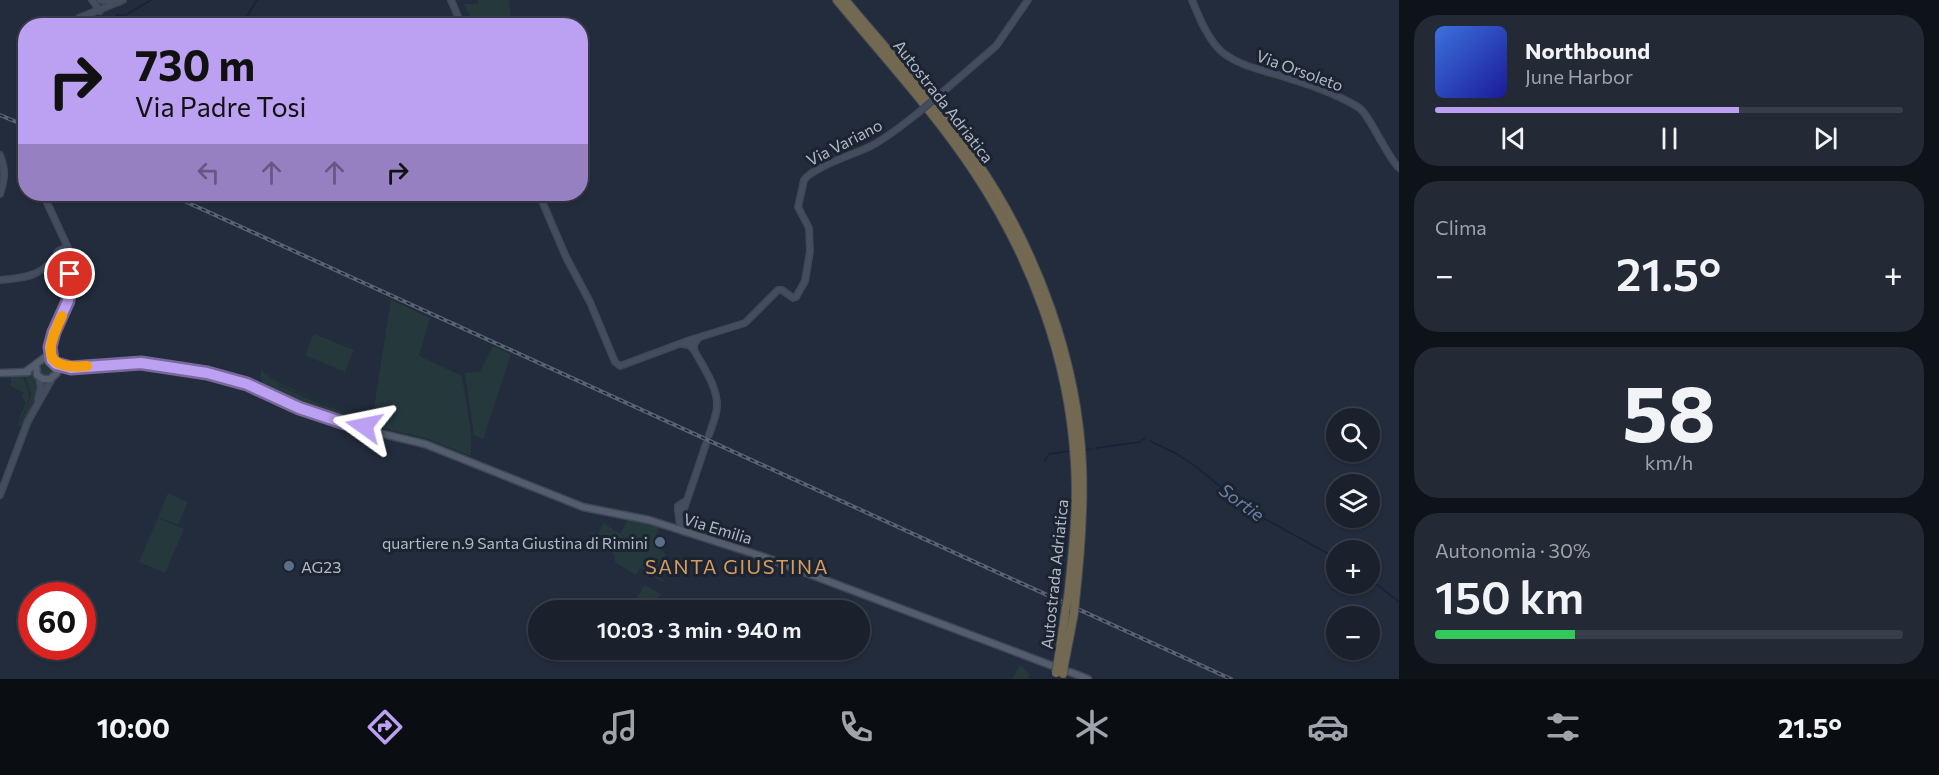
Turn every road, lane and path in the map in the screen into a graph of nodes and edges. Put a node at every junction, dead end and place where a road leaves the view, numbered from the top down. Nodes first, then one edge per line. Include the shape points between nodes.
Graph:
1 (100, 0) edge
2 (451, 0) edge
3 (837, 0) edge
4 (845, 0) edge
5 (1028, 0) edge
6 (1192, 0) edge
7 (122, 1) edge
8 (93, 2) edge
9 (100, 11) junction
10 (88, 15) junction
11 (83, 18) edge
12 (459, 18) edge
13 (0, 155) edge
14 (1399, 168) edge
15 (0, 194) edge
16 (46, 201) edge
17 (541, 201) edge
18 (63, 239) junction
19 (60, 250) junction
20 (69, 250) junction
21 (56, 257) junction
22 (71, 263) junction
23 (61, 265) junction
24 (47, 266) junction
25 (0, 280) edge
26 (69, 284) junction
27 (692, 345) junction
28 (50, 347) junction
29 (44, 358) junction
30 (54, 362) junction
31 (36, 364) junction
32 (71, 368) junction
33 (25, 372) junction
34 (0, 373) edge
35 (55, 375) junction
36 (38, 376) junction
37 (35, 407) junction
38 (354, 421) junction
39 (344, 423) junction
40 (363, 427) junction
41 (351, 429) junction
42 (709, 435) dead end
43 (706, 444) dead end
44 (0, 495) edge
45 (1080, 504) junction
46 (684, 532) junction
47 (1060, 671) edge
48 (1088, 679) edge

1 - 7 street
1 - 9 street
2 - 12 street
3 - 45 highway, Autostrada Adriatica via 949,136 1014,238 1055,342 1071,424
4 - 45 highway, Autostrada Adriatica via 967,148 999,197 1033,262 1062,341 1078,424
5 - 27 street, Via Variano, bridge via 996,46 891,135 821,167 804,180 798,207 809,228 810,251 799,294 793,298 778,290 745,323 699,338
6 - 14 street, Via Orsoleto via 1213,42 1229,57 1359,107
7 - 9 street
8 - 9 street
8 - 10 street
9 - 10 street
10 - 11 street
13 - 15 street via 5,168
16 - 18 street
17 - 27 street, Via Variano via 617,365 680,344
18 - 19 street
18 - 20 street
19 - 20 street
19 - 21 street
20 - 22 street
21 - 23 street
21 - 24 street
22 - 23 street
22 - 26 street
23 - 24 street
23 - 26 street
24 - 25 street via 29,277
26 - 28 street via 68,301
27 - 42 street via 717,400
28 - 29 street
28 - 30 street
29 - 30 main road, Via Emilia
29 - 31 main road
30 - 32 main road, Via Emilia
30 - 35 main road
31 - 33 main road
31 - 36 main road
32 - 35 main road, Via Emilia
32 - 39 main road, Via Emilia via 141,363 207,373 247,384
33 - 34 main road, Via Emilia
33 - 36 main road, Via Emilia
35 - 36 main road, Via Emilia via 46,380
35 - 37 street
36 - 37 street via 41,388
37 - 44 street
38 - 39 main road, Via Emilia
38 - 40 main road, Via Emilia via 358,420
38 - 41 main road
39 - 41 main road, Via Emilia
40 - 41 main road via 356,433
40 - 46 main road, Via Emilia via 425,444 583,507 649,520
43 - 46 street via 682,509 680,526
45 - 47 highway, Autostrada Adriatica, bridge
46 - 47 main road, Via Emilia via 764,557
47 - 48 main road, Via Emilia

